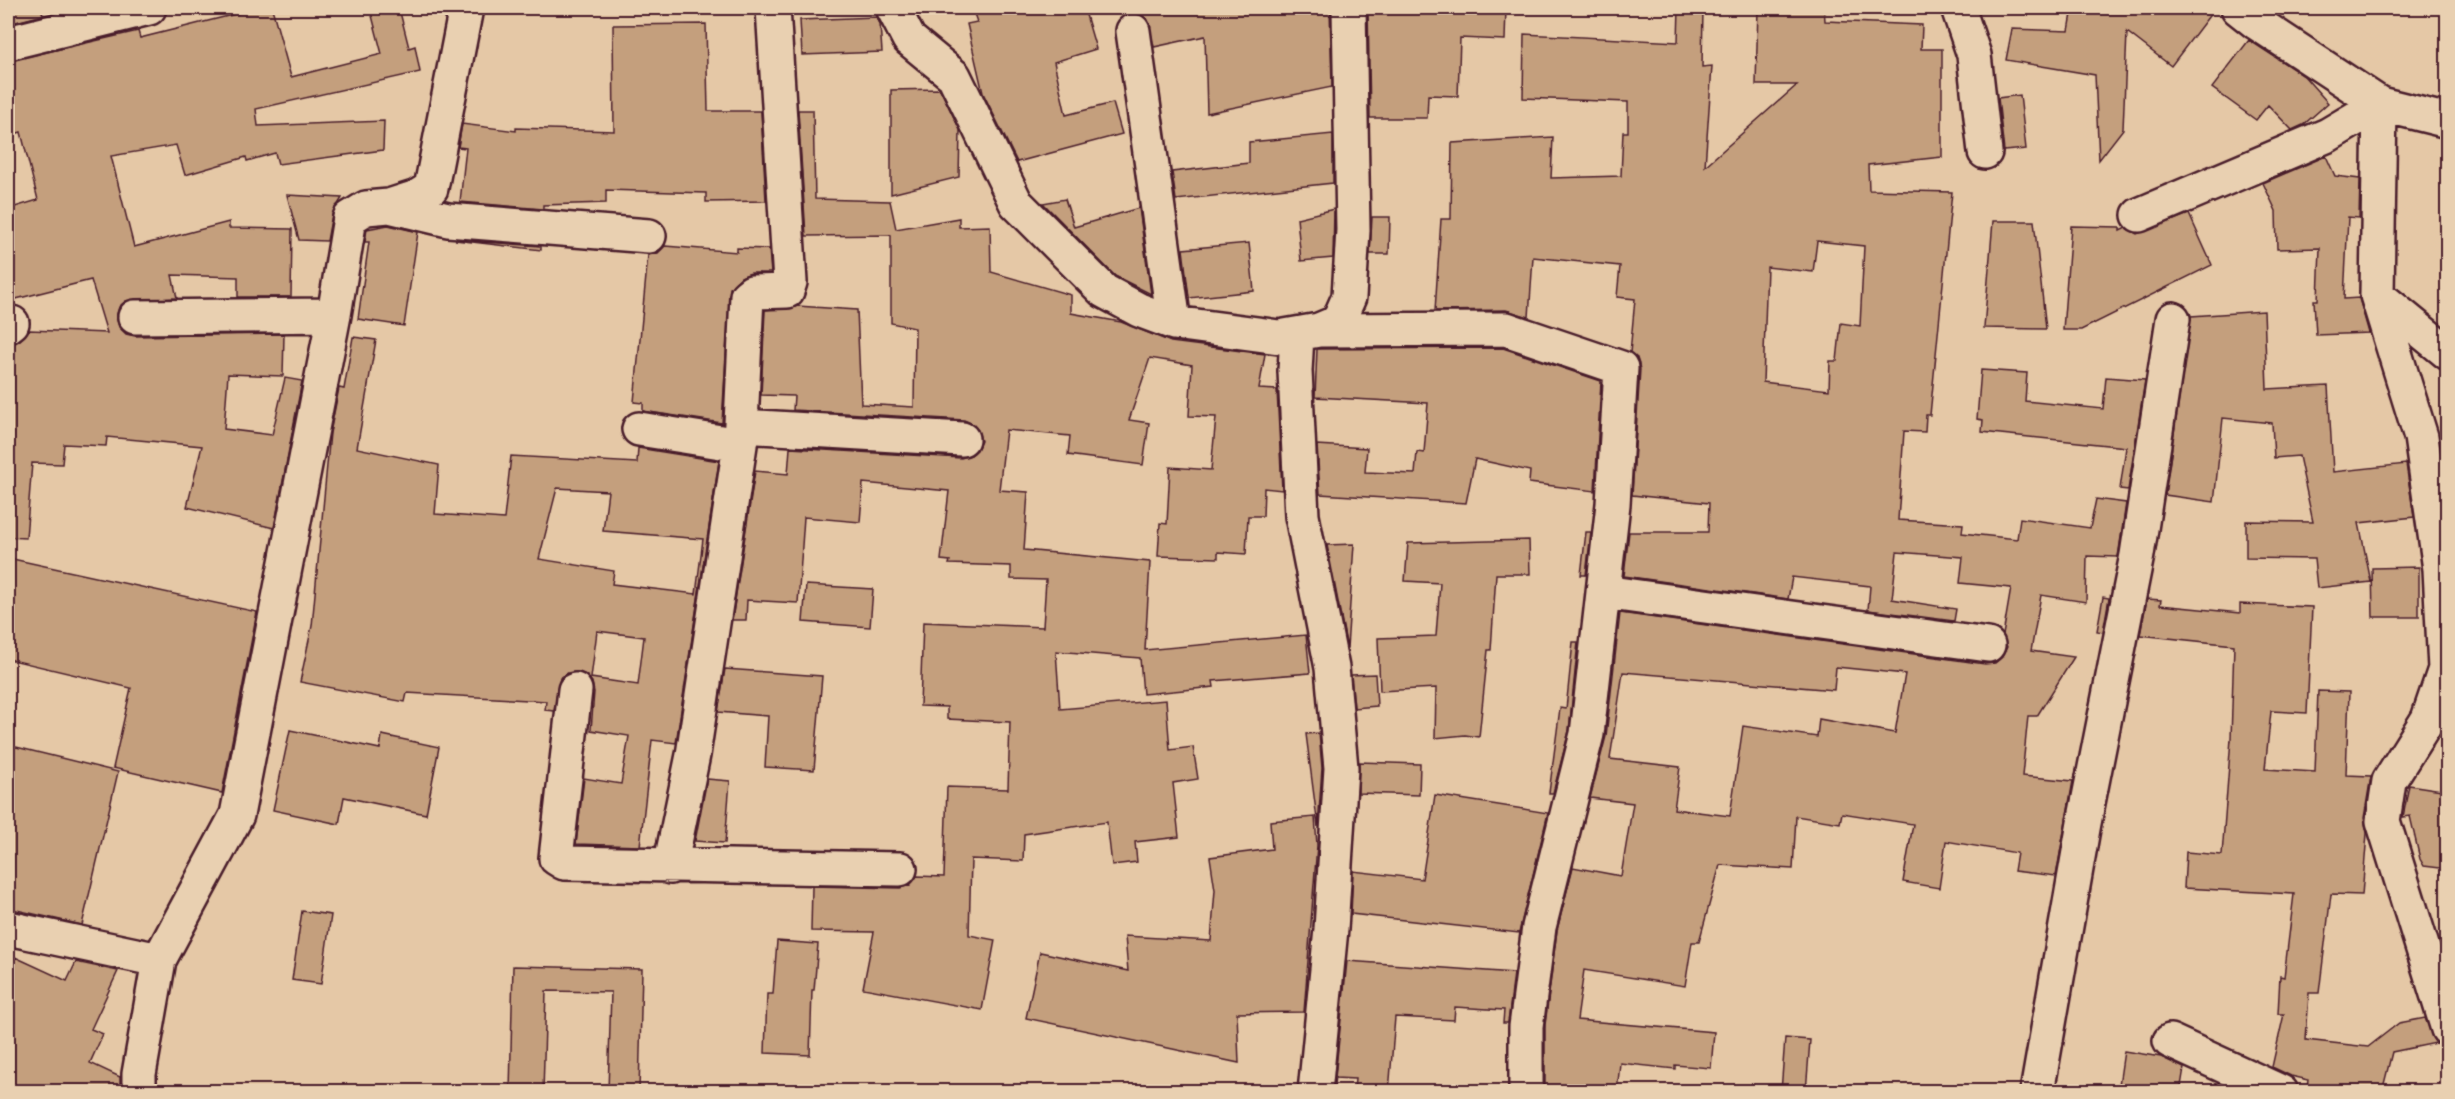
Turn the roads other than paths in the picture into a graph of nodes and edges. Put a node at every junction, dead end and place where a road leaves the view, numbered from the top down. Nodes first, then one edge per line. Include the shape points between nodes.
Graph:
1 (148, 8) edge
2 (466, 8) edge
3 (773, 8) edge
4 (893, 8) edge
5 (1349, 8) edge
6 (1959, 8) edge
7 (2238, 8) edge
8 (1133, 31) dead end
9 (8, 44) edge
10 (2380, 104) junction
11 (2448, 121) edge
12 (1985, 152) dead end
13 (389, 206) junction
14 (2139, 215) dead end
15 (649, 236) dead end
16 (2377, 295) junction
17 (334, 315) junction
18 (135, 317) dead end
19 (2173, 319) dead end
20 (1174, 323) junction
21 (1308, 332) junction
22 (2448, 353) edge
23 (639, 429) dead end
24 (741, 436) junction
25 (962, 439) dead end
26 (1603, 592) junction
27 (1988, 645) dead end
28 (575, 690) dead end
29 (670, 867) junction
30 (900, 869) dead end
31 (8, 928) edge
32 (159, 960) junction
33 (2445, 1012) edge
34 (2170, 1041) dead end
35 (139, 1092) edge
36 (1315, 1092) edge
37 (1526, 1092) edge
38 (2037, 1092) edge
39 (2281, 1092) edge

1 - 9 street
2 - 13 street via 431,188
3 - 24 street via 790,282 787,291 752,292 747,296
4 - 20 street via 909,39 954,76 1016,203 1104,291
5 - 21 street via 1353,231 1349,297 1338,322
6 - 12 street via 1974,55
7 - 10 street
8 - 20 street
10 - 11 street
10 - 14 street via 2328,135
10 - 16 street
13 - 15 street via 448,220
13 - 17 street via 366,208 350,218
16 - 22 street
16 - 33 street via 2421,438 2440,569 2445,669 2428,718 2389,781 2383,821
17 - 18 street
17 - 32 street via 237,815
19 - 38 street via 2137,555 2084,823
20 - 21 street via 1279,336
21 - 26 street via 1506,329 1621,368
21 - 36 street via 1295,371 1302,516 1332,668 1341,768
23 - 24 street
24 - 25 street
24 - 29 street via 693,755
26 - 27 street
26 - 37 street via 1587,734 1539,927 1526,1027
28 - 29 street via 556,858 564,863
29 - 30 street
31 - 32 street
32 - 35 street
34 - 39 street

